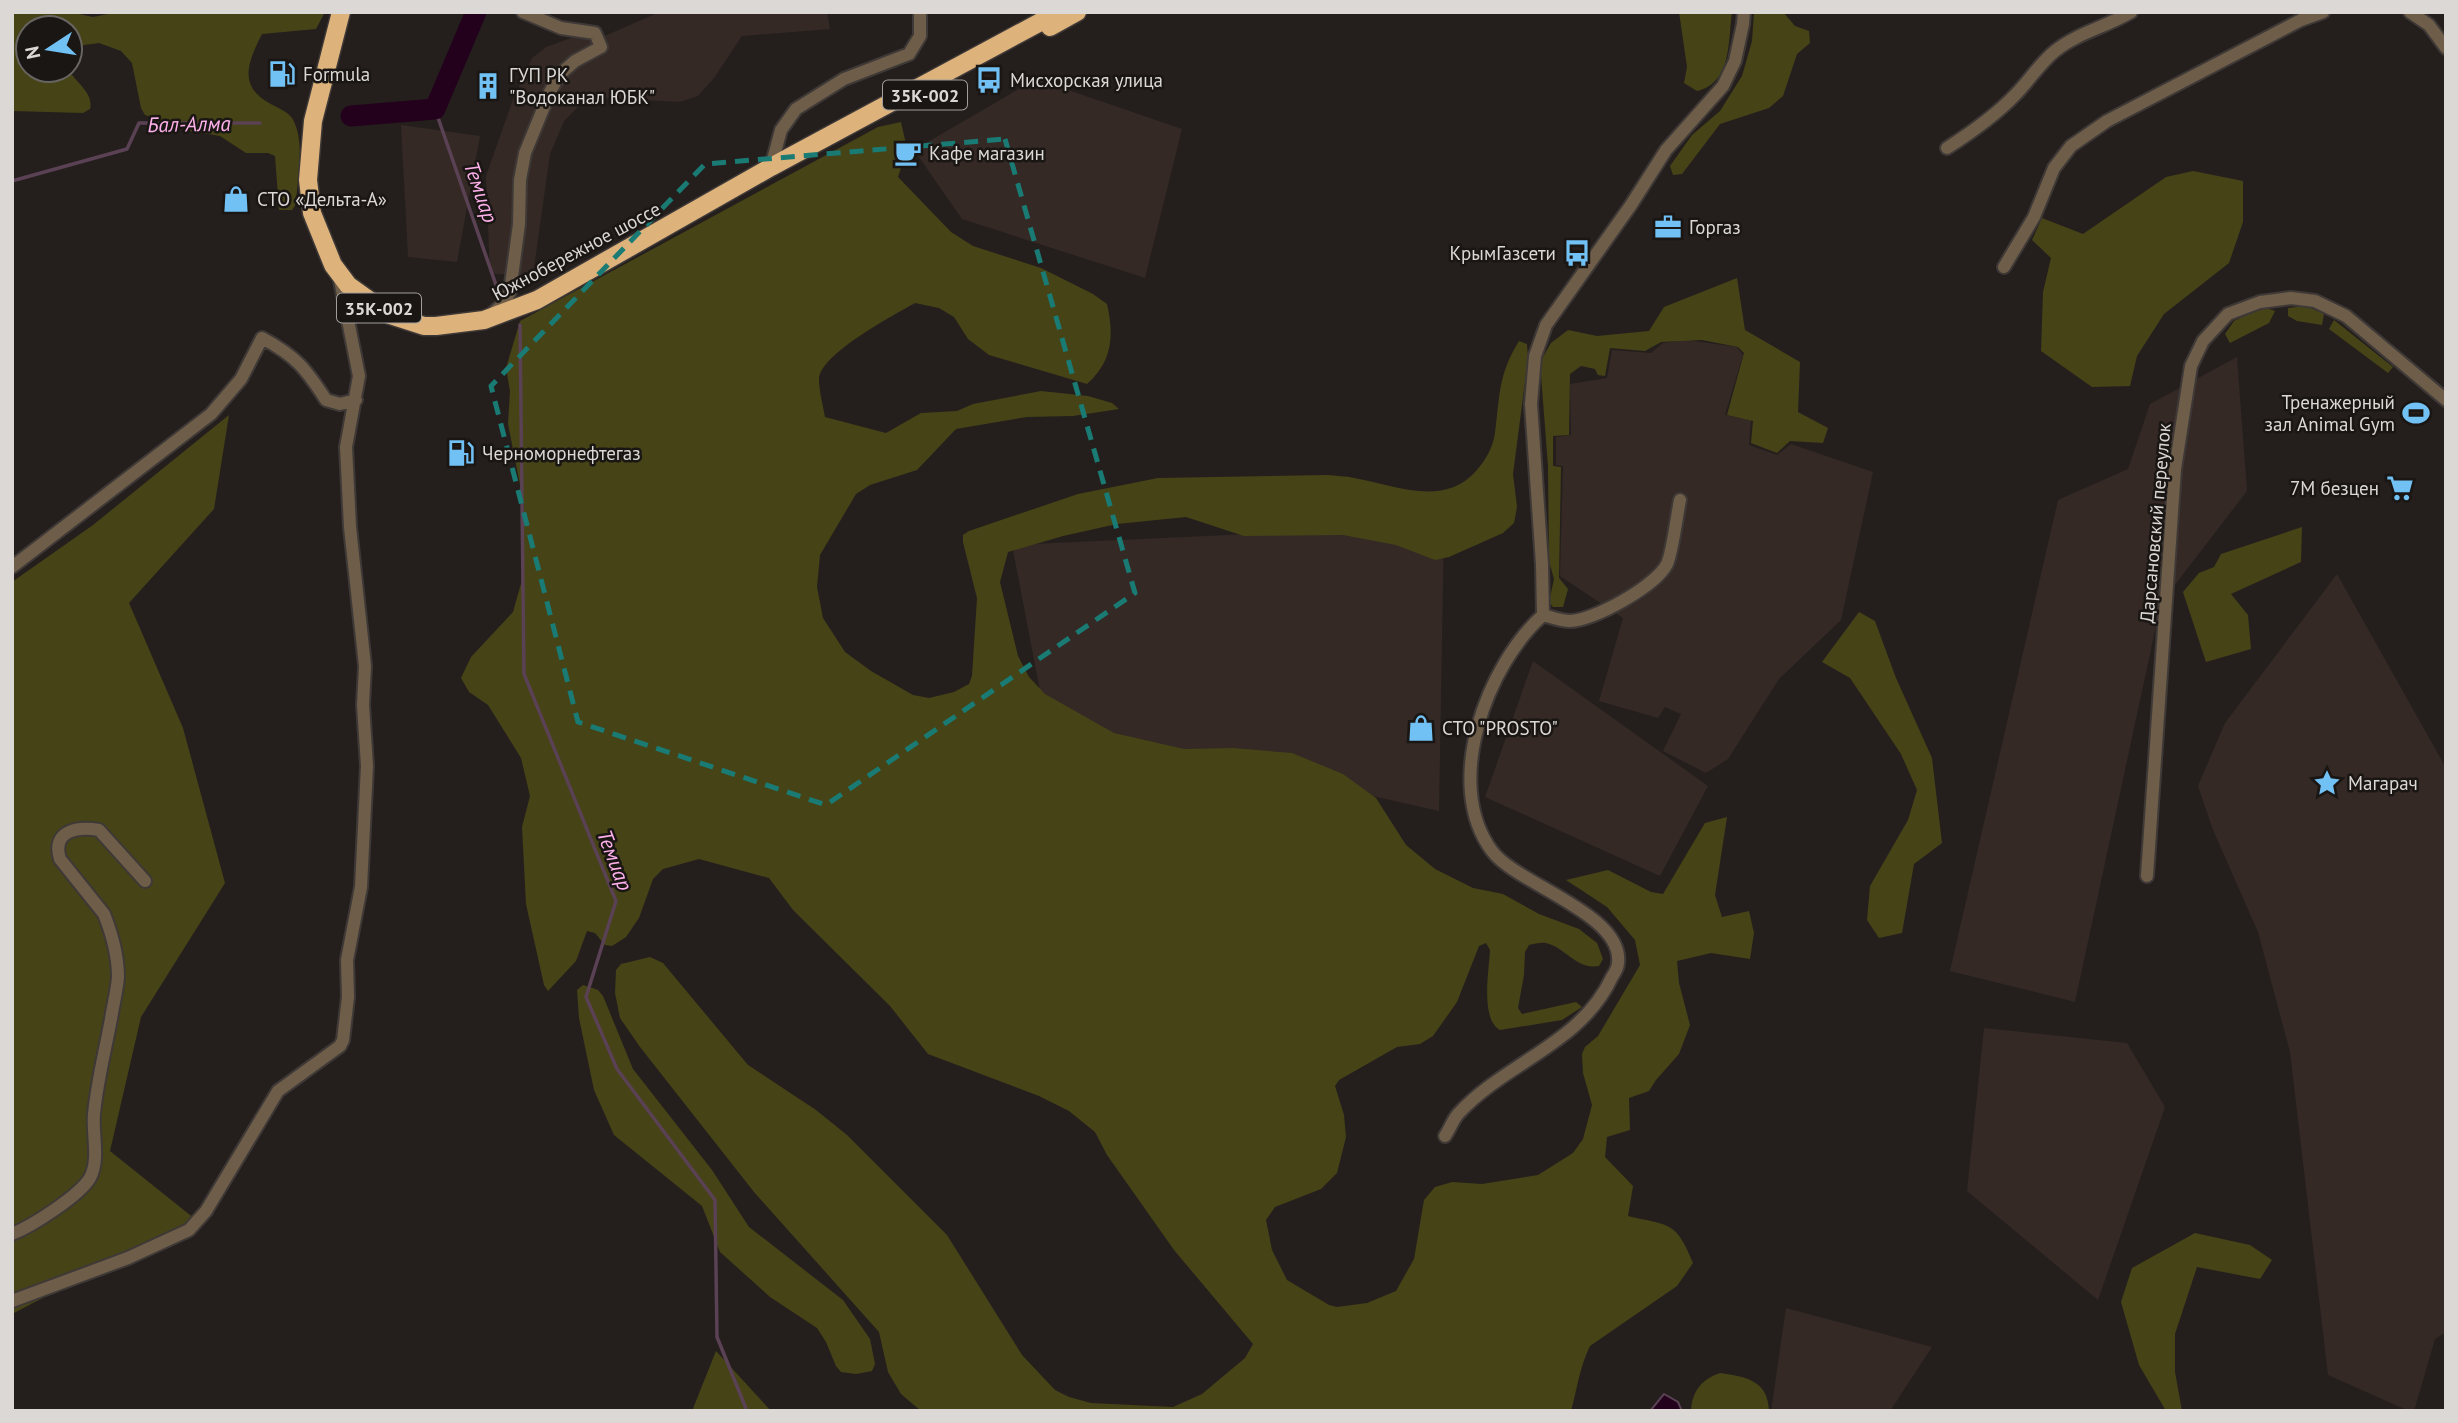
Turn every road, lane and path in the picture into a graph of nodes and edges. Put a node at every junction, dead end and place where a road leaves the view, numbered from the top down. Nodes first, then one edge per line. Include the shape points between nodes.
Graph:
1 (340, 12) edge
2 (523, 12) edge
3 (920, 12) edge
4 (1059, 12) edge
5 (1077, 12) edge
6 (1744, 12) edge
7 (2131, 12) edge
8 (2323, 12) edge
9 (2410, 12) edge
10 (2446, 48) edge
11 (1947, 148) dead end
12 (773, 172) junction
13 (2004, 267) dead end
14 (340, 280) junction
15 (488, 322) junction
16 (356, 400) junction
17 (2446, 400) edge
18 (1680, 500) dead end
19 (12, 566) edge
20 (1543, 615) junction
21 (2147, 876) dead end
22 (145, 881) dead end
23 (1445, 1136) dead end
24 (12, 1234) edge
25 (12, 1301) edge

1 - 14 highway, Южнобережное шоссе / 35К-002 via 311,122 306,180 310,213
1 - 15 highway, Южнобережное шоссе / 35К-002 via 313,121 308,180 312,213 333,265 348,285 400,320 424,326
2 - 15 street via 561,28 594,33 601,47 559,75 550,92 525,153 510,292
3 - 12 street via 920,36 909,54 844,79 796,109 781,130
4 - 12 highway, Южнобережное шоссе / 35К-002
5 - 12 highway, Южнобережное шоссе / 35К-002 via 967,74
6 - 20 street via 1735,61 1723,86 1666,149 1546,325 1535,356 1531,404
7 - 11 street via 2053,52 1980,127
8 - 13 street via 2107,121 2071,146 2054,168 2034,217
9 - 10 street via 2429,25
12 - 15 highway, Южнобережное шоссе
14 - 15 highway, Южнобережное шоссе / 35К-002 via 378,315 403,326 458,332
14 - 16 street via 359,376
16 - 19 street via 340,404 326,400 301,364 262,338 241,379 211,414
16 - 25 street via 346,447 365,666 367,766 361,887 347,960 343,1040 278,1091 206,1212 189,1230
17 - 21 street, Дарсановский переулок via 2346,316 2315,301 2260,302 2228,314 2203,341 2191,366 2175,469
18 - 20 street via 1668,564 1642,589 1590,616 1569,621
20 - 23 street via 1528,629 1486,699 1474,741 1471,782 1475,818 1492,851 1515,873 1571,903 1601,926 1615,945 1619,963 1589,1015 1484,1092 1458,1114
22 - 24 street via 99,830 70,831 58,842 60,859 109,925 117,985 96,1097 92,1174 50,1212

